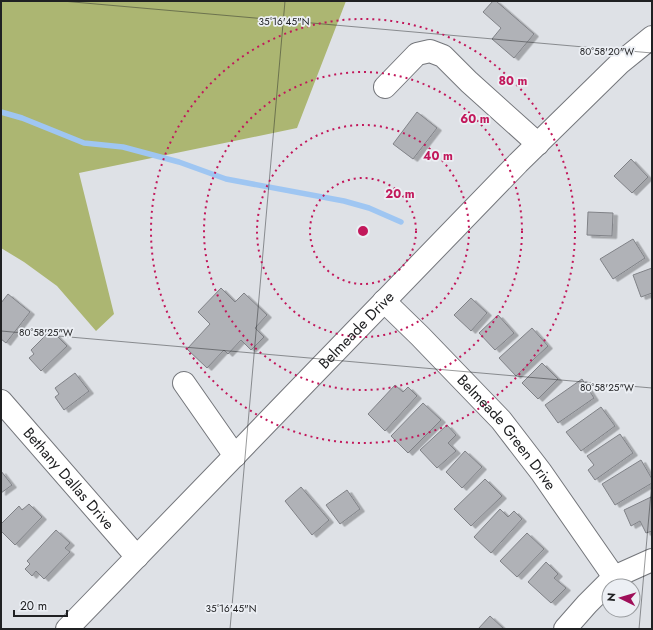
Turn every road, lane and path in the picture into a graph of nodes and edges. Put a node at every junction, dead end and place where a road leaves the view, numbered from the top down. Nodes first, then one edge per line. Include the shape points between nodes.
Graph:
1 (652, 37) edge
2 (385, 87) dead end
3 (538, 144) junction
4 (384, 301) junction
5 (184, 383) dead end
6 (1, 401) edge
7 (235, 456) junction
8 (137, 557) junction
9 (652, 560) edge
10 (614, 577) junction
11 (67, 629) edge
12 (565, 629) edge

1 - 3 street, Belmeade Drive via 620,63
2 - 3 street via 417,54 430,51 443,56
3 - 4 street, Belmeade Drive
4 - 7 street, Belmeade Drive
4 - 10 street, Belmeade Green Drive via 501,420 541,472
5 - 7 street
6 - 8 street, Bethany Dallas Drive
7 - 8 street, Belmeade Drive
8 - 11 street, Belmeade Drive
9 - 10 street
10 - 12 street

